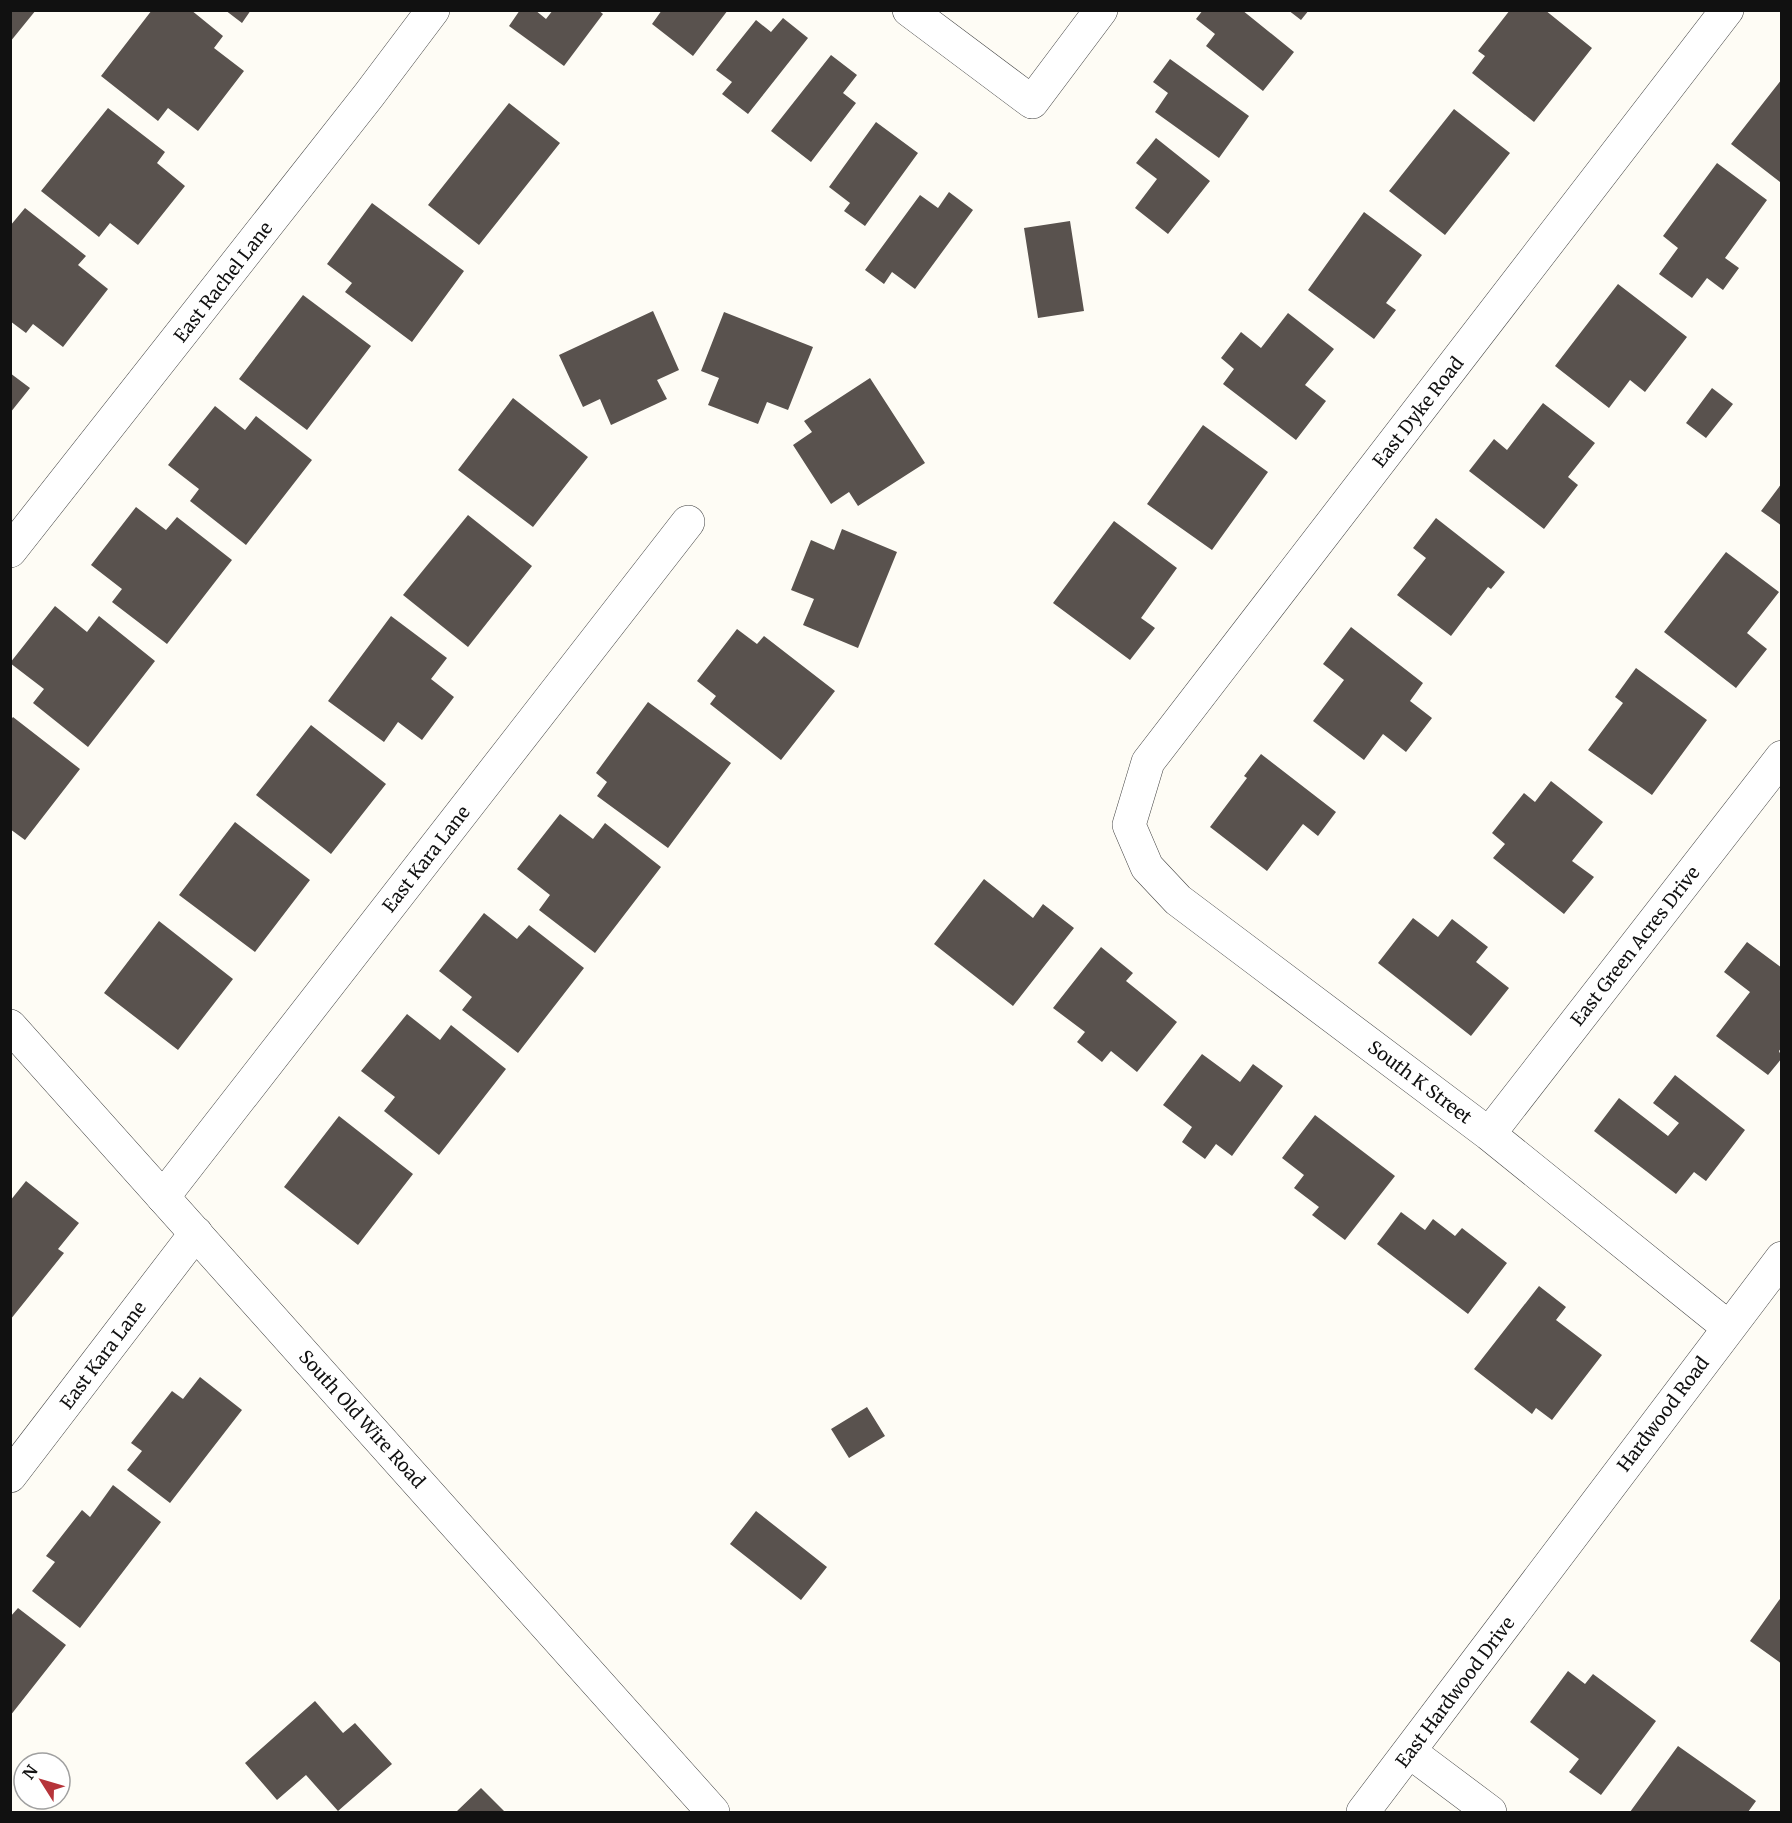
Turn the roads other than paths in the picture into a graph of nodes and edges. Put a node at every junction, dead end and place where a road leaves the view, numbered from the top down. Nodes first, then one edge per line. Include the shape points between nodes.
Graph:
1 (433, 10) edge
2 (909, 10) edge
3 (1101, 10) edge
4 (1727, 10) edge
5 (688, 522) dead end
6 (10, 551) edge
7 (1782, 757) edge
8 (1129, 825) joint
9 (10, 1026) edge
10 (1489, 1134) junction
11 (163, 1197) junction
12 (196, 1233) junction
13 (1782, 1258) edge
14 (1728, 1327) junction
15 (10, 1476) edge
16 (1546, 1571) joint
17 (1410, 1752) junction
18 (713, 1812) edge
19 (1363, 1812) edge
20 (1490, 1812) edge

1 - 6 street, East Rachel Lane
2 - 3 street via 1032,102
4 - 8 street, East Dyke Road via 1148,762
5 - 11 street, East Kara Lane
7 - 10 street, East Green Acres Drive
8 - 10 street, South K Street via 1148,867 1178,900
9 - 11 street, South Old Wire Road
10 - 14 street, South K Street
11 - 12 street, South Old Wire Road
12 - 15 street, East Kara Lane
12 - 18 street, South Old Wire Road
13 - 14 street, Hardwood Road
14 - 16 street, Hardwood Road
16 - 17 street, East Hardwood Drive
17 - 19 street, East Hardwood Drive
17 - 20 street

